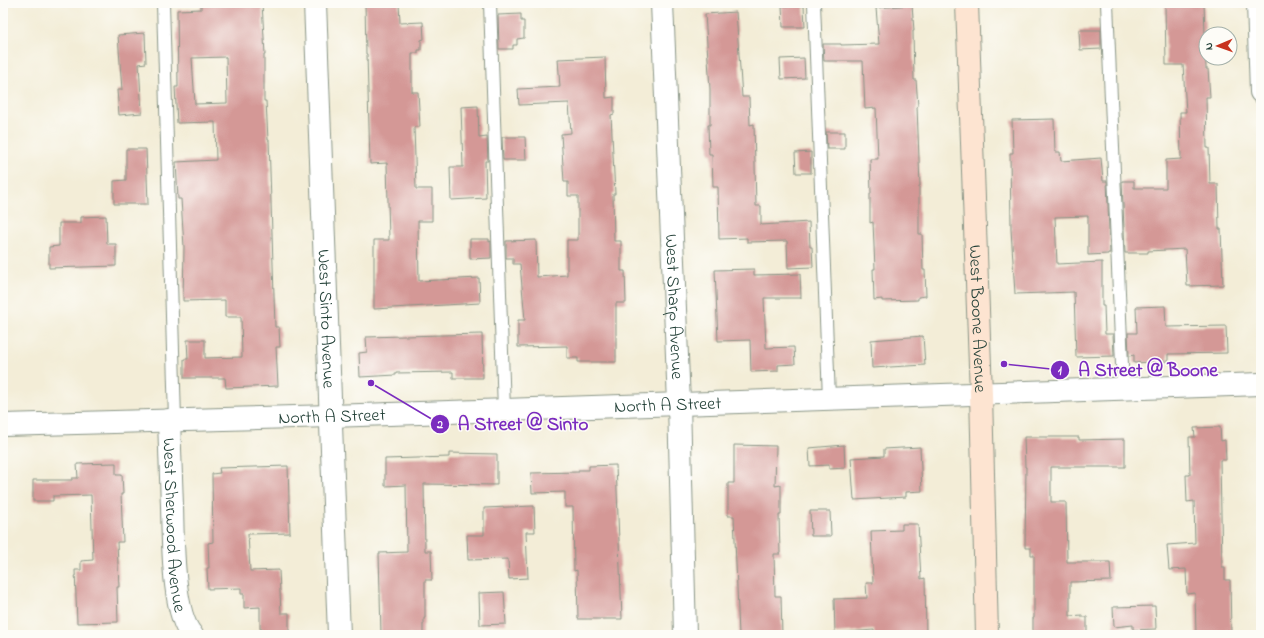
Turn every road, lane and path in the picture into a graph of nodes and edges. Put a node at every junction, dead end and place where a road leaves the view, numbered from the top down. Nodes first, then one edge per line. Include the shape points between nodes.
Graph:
1 (163, 3) edge
2 (315, 3) edge
3 (490, 3) edge
4 (662, 3) edge
5 (814, 3) edge
6 (967, 3) edge
7 (1107, 3) edge
8 (1258, 3) edge
9 (1261, 92) edge
10 (1261, 384) edge
11 (1123, 389) junction
12 (981, 394) junction
13 (829, 399) junction
14 (679, 403) junction
15 (504, 410) junction
16 (330, 416) junction
17 (172, 420) junction
18 (3, 425) edge
19 (189, 632) edge
20 (339, 635) edge
21 (685, 635) edge
22 (988, 635) edge

1 - 17 lane
2 - 16 street, West Sinto Avenue
3 - 15 lane
4 - 14 street, West Sharp Avenue
5 - 13 lane
6 - 12 main road, West Boone Avenue
7 - 11 lane
8 - 9 street
10 - 11 street, North A Street
11 - 12 street, North A Street
12 - 13 street, North A Street
12 - 22 main road, West Boone Avenue
13 - 14 street, North A Street
14 - 15 street, North A Street
14 - 21 street, West Sharp Avenue
15 - 16 street, North A Street
16 - 17 street, North A Street
16 - 20 street, West Sinto Avenue
17 - 18 street, North A Street
17 - 19 street, West Sherwood Avenue via 174,562 178,596

